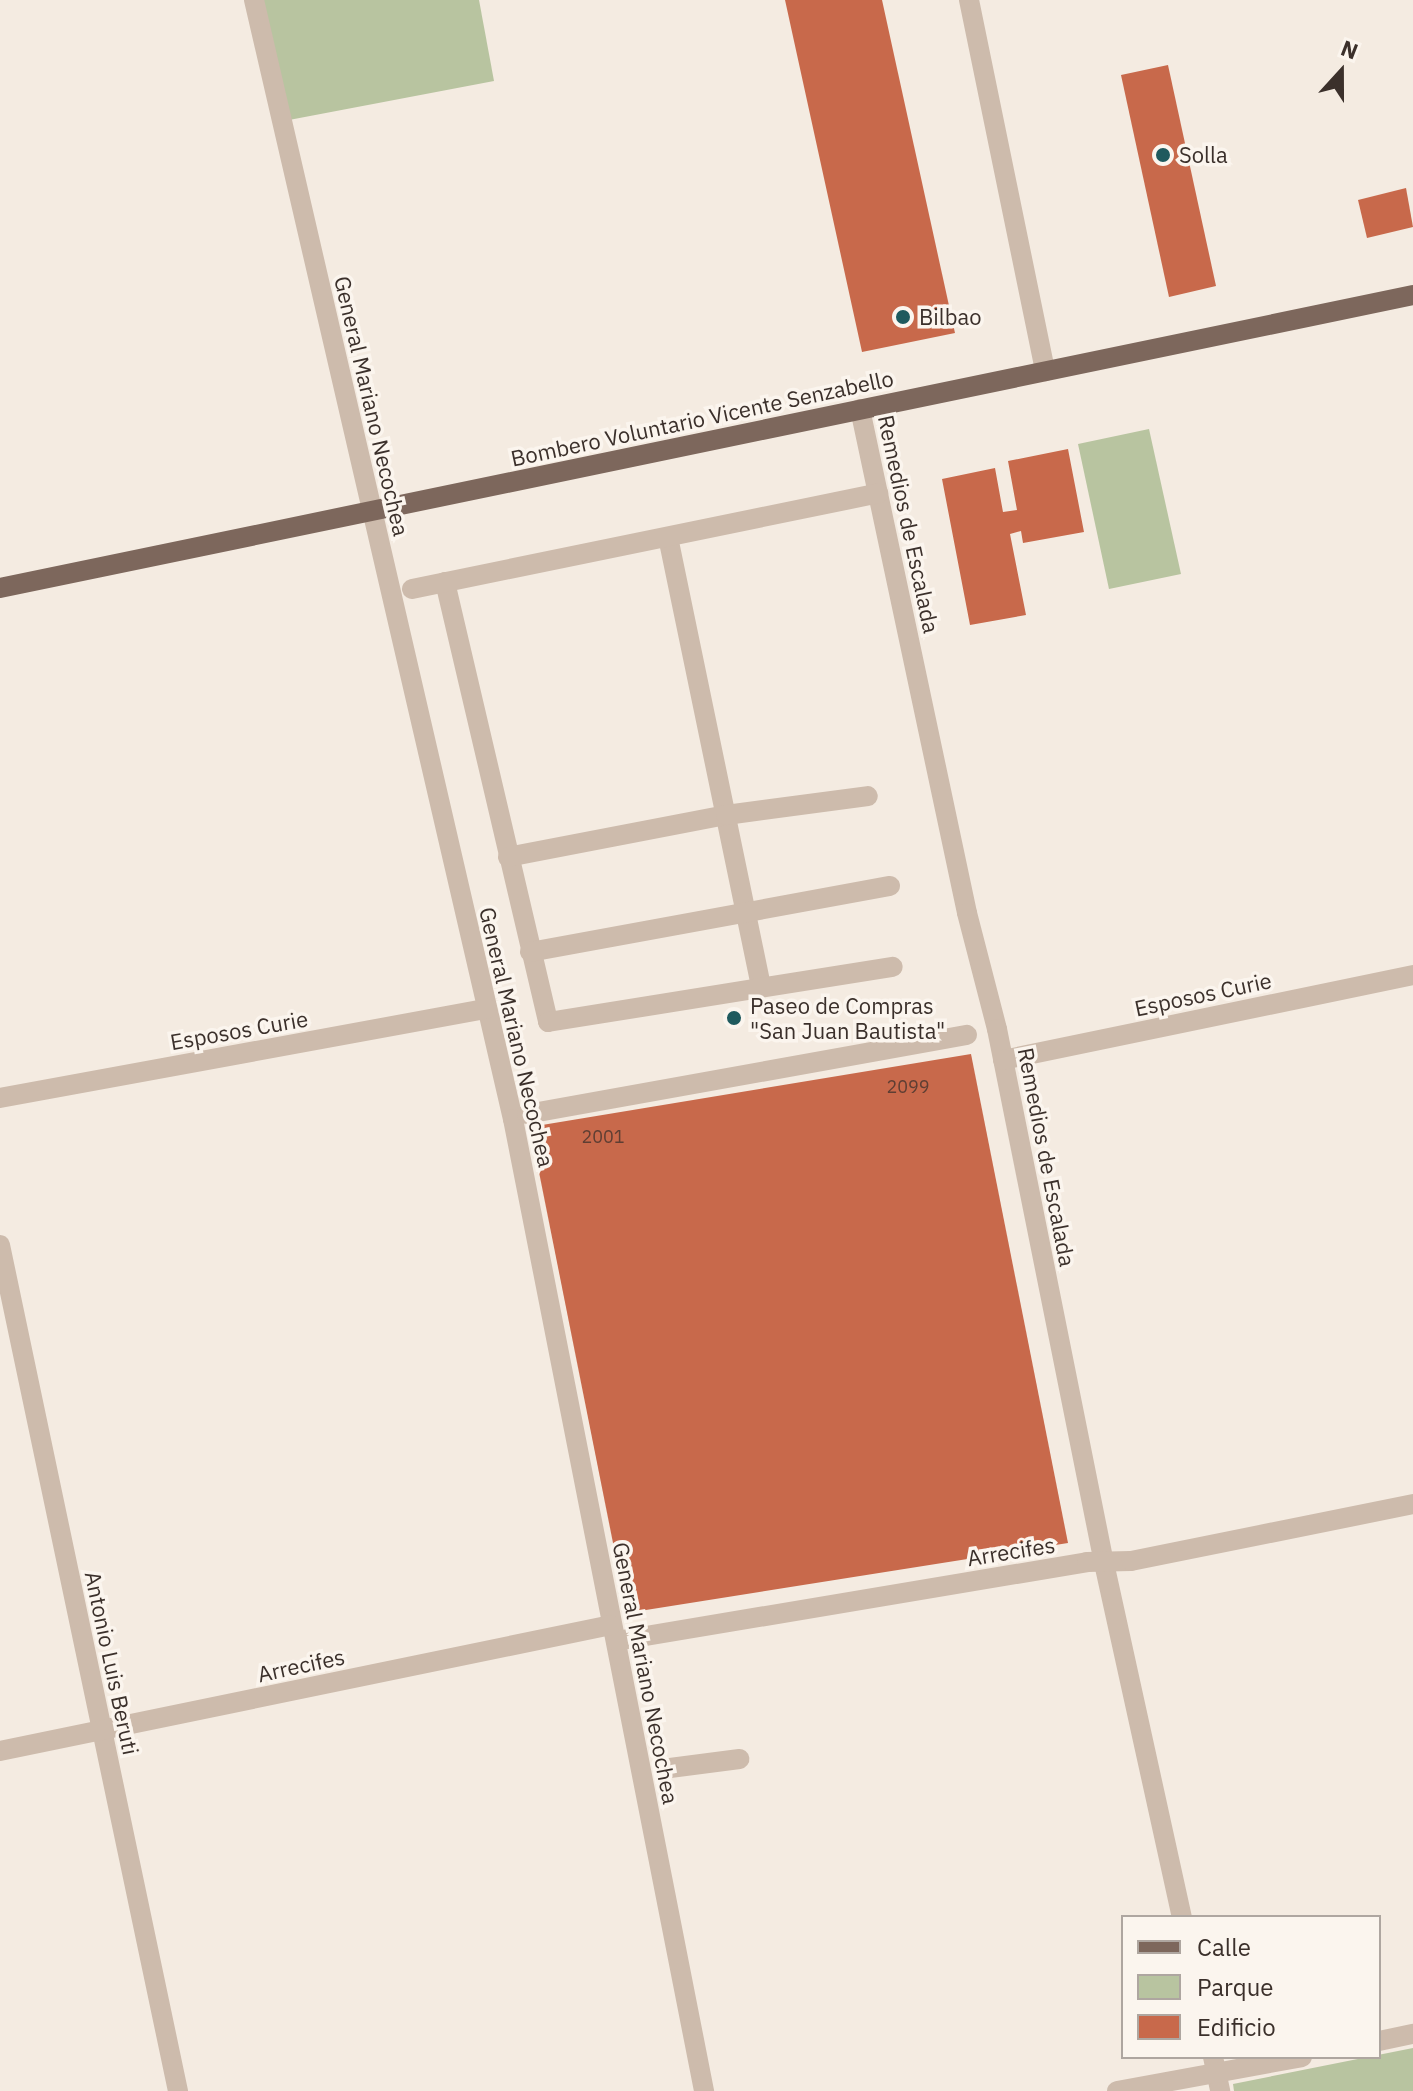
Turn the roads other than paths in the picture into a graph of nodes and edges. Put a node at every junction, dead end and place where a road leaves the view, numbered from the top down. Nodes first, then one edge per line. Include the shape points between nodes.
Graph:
1 (254, 0) edge
2 (969, 0) edge
3 (1413, 295) edge
4 (1045, 371) junction
5 (860, 409) junction
6 (878, 493) junction
7 (372, 513) junction
8 (668, 537) junction
9 (445, 582) junction
10 (0, 588) edge
11 (412, 589) dead end
12 (868, 796) dead end
13 (726, 815) junction
14 (508, 857) junction
15 (890, 886) dead end
16 (747, 912) junction
17 (530, 952) junction
18 (893, 967) dead end
19 (1413, 975) edge
20 (761, 988) junction
21 (487, 1009) junction
22 (967, 1035) dead end
23 (1003, 1060) junction
24 (0, 1098) edge
25 (527, 1114) dead end
26 (0, 1245) edge
27 (1413, 1504) edge
28 (1104, 1563) junction
29 (614, 1633) junction
30 (102, 1731) junction
31 (0, 1751) edge
32 (739, 1759) dead end
33 (670, 1768) dead end
34 (1182, 1915) edge
35 (1413, 2034) edge
36 (1381, 2041) edge
37 (1292, 2059) edge
38 (1217, 2074) edge
39 (178, 2091) edge
40 (704, 2091) edge
41 (1117, 2091) edge

1 - 7 street, General Mariano Necochea
2 - 4 street
3 - 4 main road, Bombero Voluntario Vicente Senzabello
4 - 5 main road, Bombero Voluntario Vicente Senzabello
5 - 6 street, Remedios de Escalada
5 - 7 main road, Bombero Voluntario Vicente Senzabello
6 - 8 street
6 - 23 street, Remedios de Escalada
7 - 10 main road, Bombero Voluntario Vicente Senzabello
7 - 21 street, General Mariano Necochea
8 - 9 street
8 - 13 street
9 - 11 street
9 - 14 street
12 - 13 street
13 - 14 street
13 - 16 street
14 - 17 street
15 - 16 street
16 - 17 street
16 - 20 street
17 - 20 street via 548,1022
18 - 20 street
19 - 23 street, Esposos Curie
21 - 24 street, Esposos Curie
21 - 29 street, General Mariano Necochea
22 - 25 street
23 - 28 street, Remedios de Escalada
26 - 30 street, Antonio Luis Beruti
27 - 28 street, Arrecifes
28 - 29 street, Arrecifes
28 - 34 street, Remedios de Escalada
29 - 30 street, Arrecifes
29 - 40 street, General Mariano Necochea
30 - 31 street, Arrecifes
30 - 39 street, Antonio Luis Beruti
32 - 33 street
35 - 36 street
37 - 38 street
38 - 41 street

